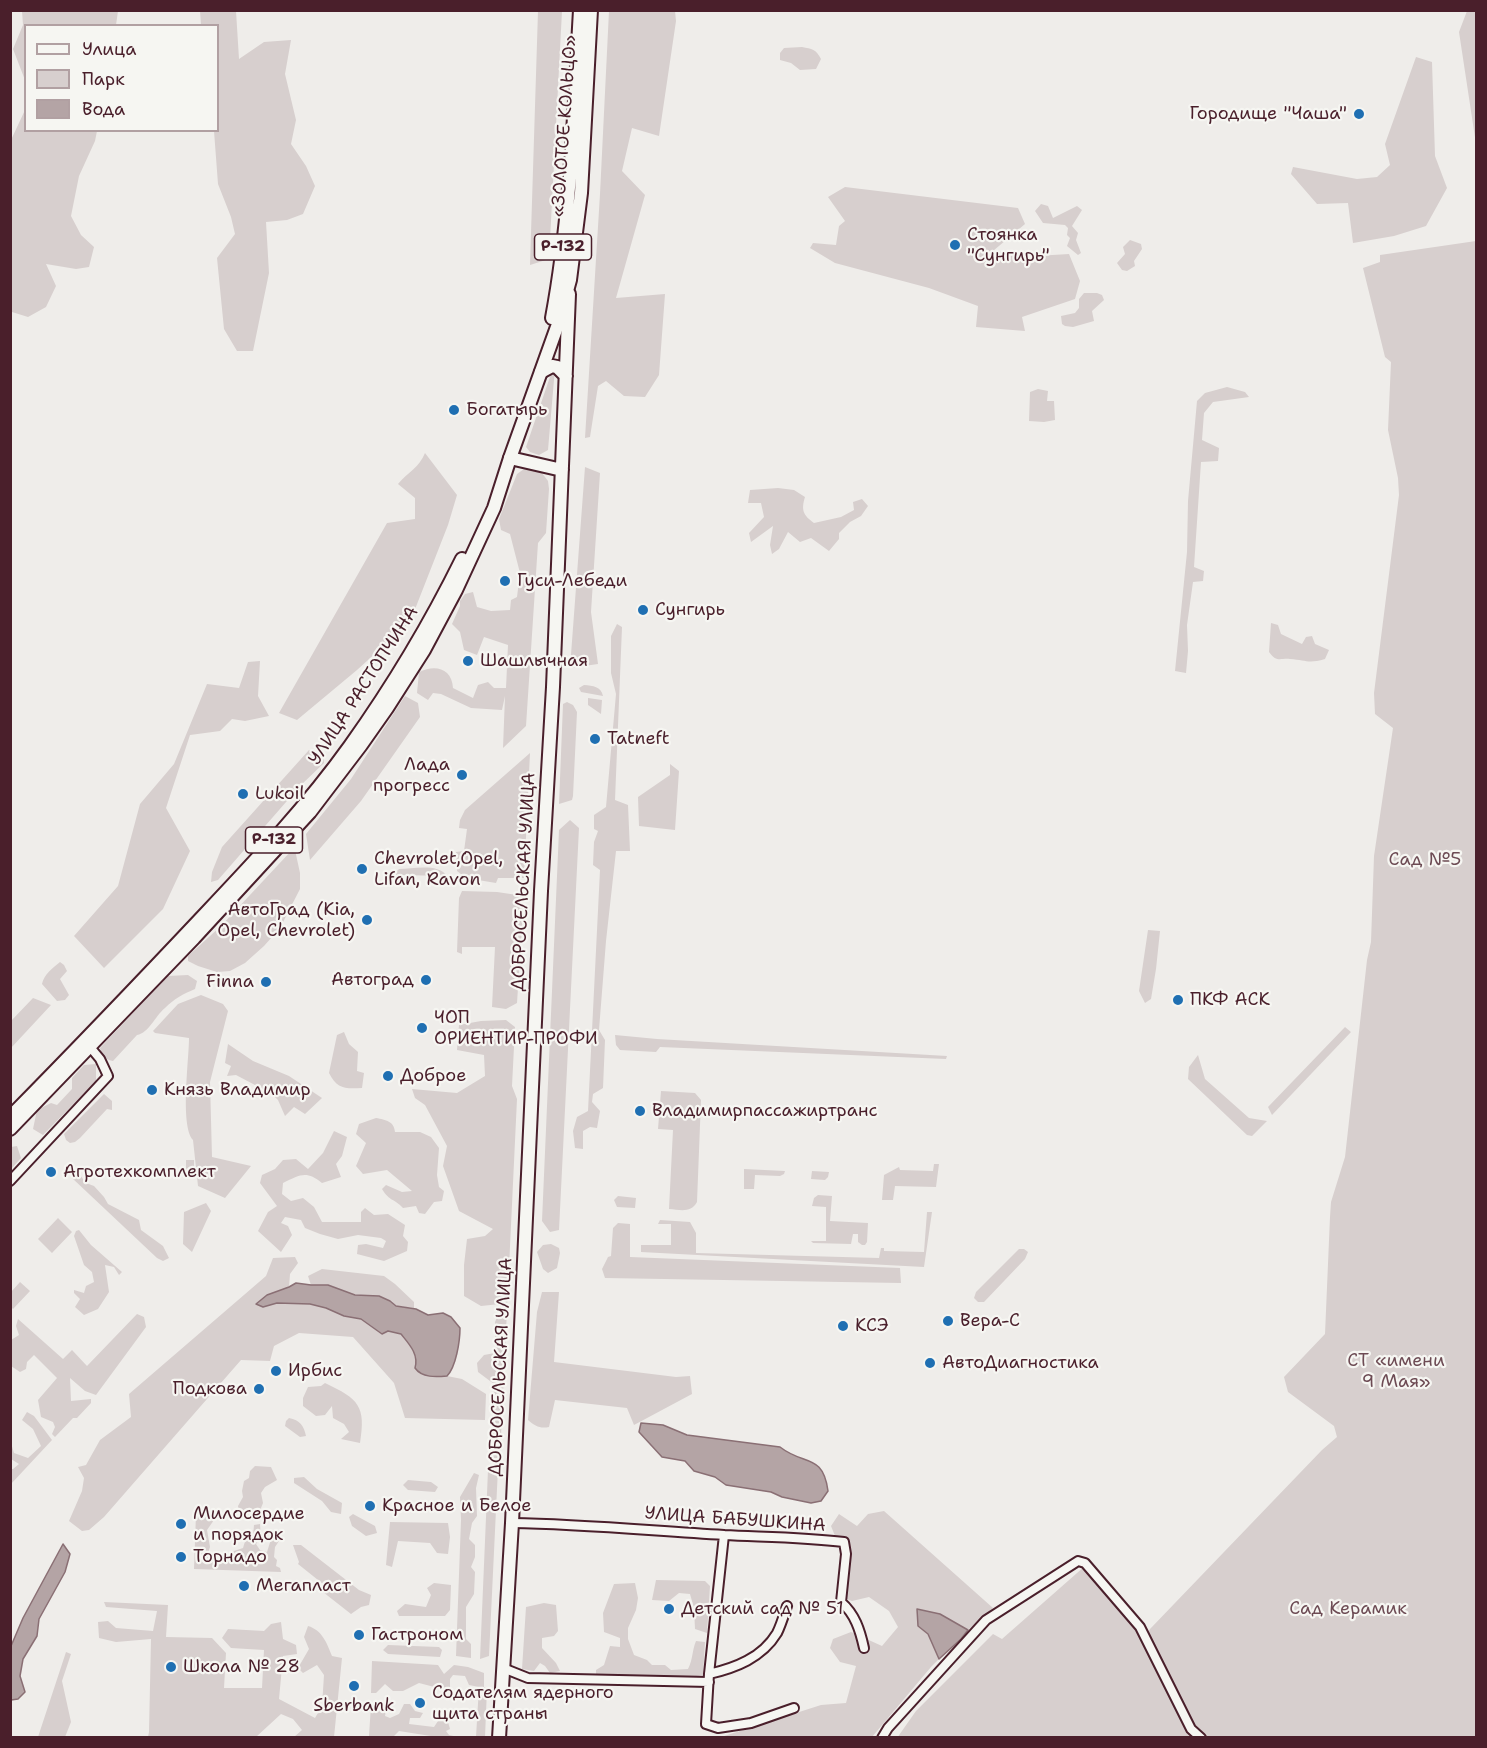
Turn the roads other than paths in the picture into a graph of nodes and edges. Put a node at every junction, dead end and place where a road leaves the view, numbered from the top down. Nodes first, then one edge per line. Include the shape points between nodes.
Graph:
1 (580, 10) edge
2 (591, 10) edge
3 (573, 121) joint
4 (570, 280) junction
5 (541, 372) junction
6 (566, 376) junction
7 (510, 458) junction
8 (561, 470) junction
9 (90, 1047) junction
10 (10, 1117) edge
11 (10, 1129) edge
12 (10, 1181) edge
13 (512, 1523) junction
14 (724, 1535) junction
15 (787, 1606) dead end
16 (864, 1648) dead end
17 (503, 1668) junction
18 (709, 1678) junction
19 (794, 1708) dead end
20 (499, 1737) edge
21 (882, 1737) edge
22 (1201, 1737) edge

1 - 3 main road, «ЗОЛОТОЕ КОЛЬЦО» / Р-132
2 - 4 main road, «ЗОЛОТОЕ КОЛЬЦО» / Р-132 via 581,193
3 - 5 main road, УЛИЦА РАСТОПЧИНА / Р-132 via 564,240
4 - 5 main road, УЛИЦА РАСТОПЧИНА / Р-132
4 - 6 main road, ДОБРОСЕЛЬСКАЯ УЛИЦА
5 - 6 main road via 552,366
5 - 7 main road, УЛИЦА РАСТОПЧИНА / Р-132
6 - 8 main road, ДОБРОСЕЛЬСКАЯ УЛИЦА
7 - 8 main road
7 - 9 main road, УЛИЦА РАСТОПЧИНА / Р-132 via 494,508 451,600 424,650 362,745 271,857
7 - 10 main road, УЛИЦА РАСТОПЧИНА / Р-132 via 428,625 343,755 264,851
8 - 13 main road, ДОБРОСЕЛЬСКАЯ УЛИЦА
9 - 11 main road, УЛИЦА РАСТОПЧИНА / Р-132
9 - 12 street via 108,1076
13 - 14 street, УЛИЦА БАБУШКИНА
13 - 17 main road, ДОБРОСЕЛЬСКАЯ УЛИЦА
14 - 16 street, УЛИЦА БАБУШКИНА via 844,1542 841,1602 850,1610
14 - 18 street
15 - 18 street via 777,1633 757,1655
17 - 18 street via 528,1678
17 - 20 main road, ДОБРОСЕЛЬСКАЯ УЛИЦА
18 - 19 street via 706,1724 718,1728 751,1723
21 - 22 street via 986,1620 1078,1561 1084,1563 1140,1627 1191,1729

